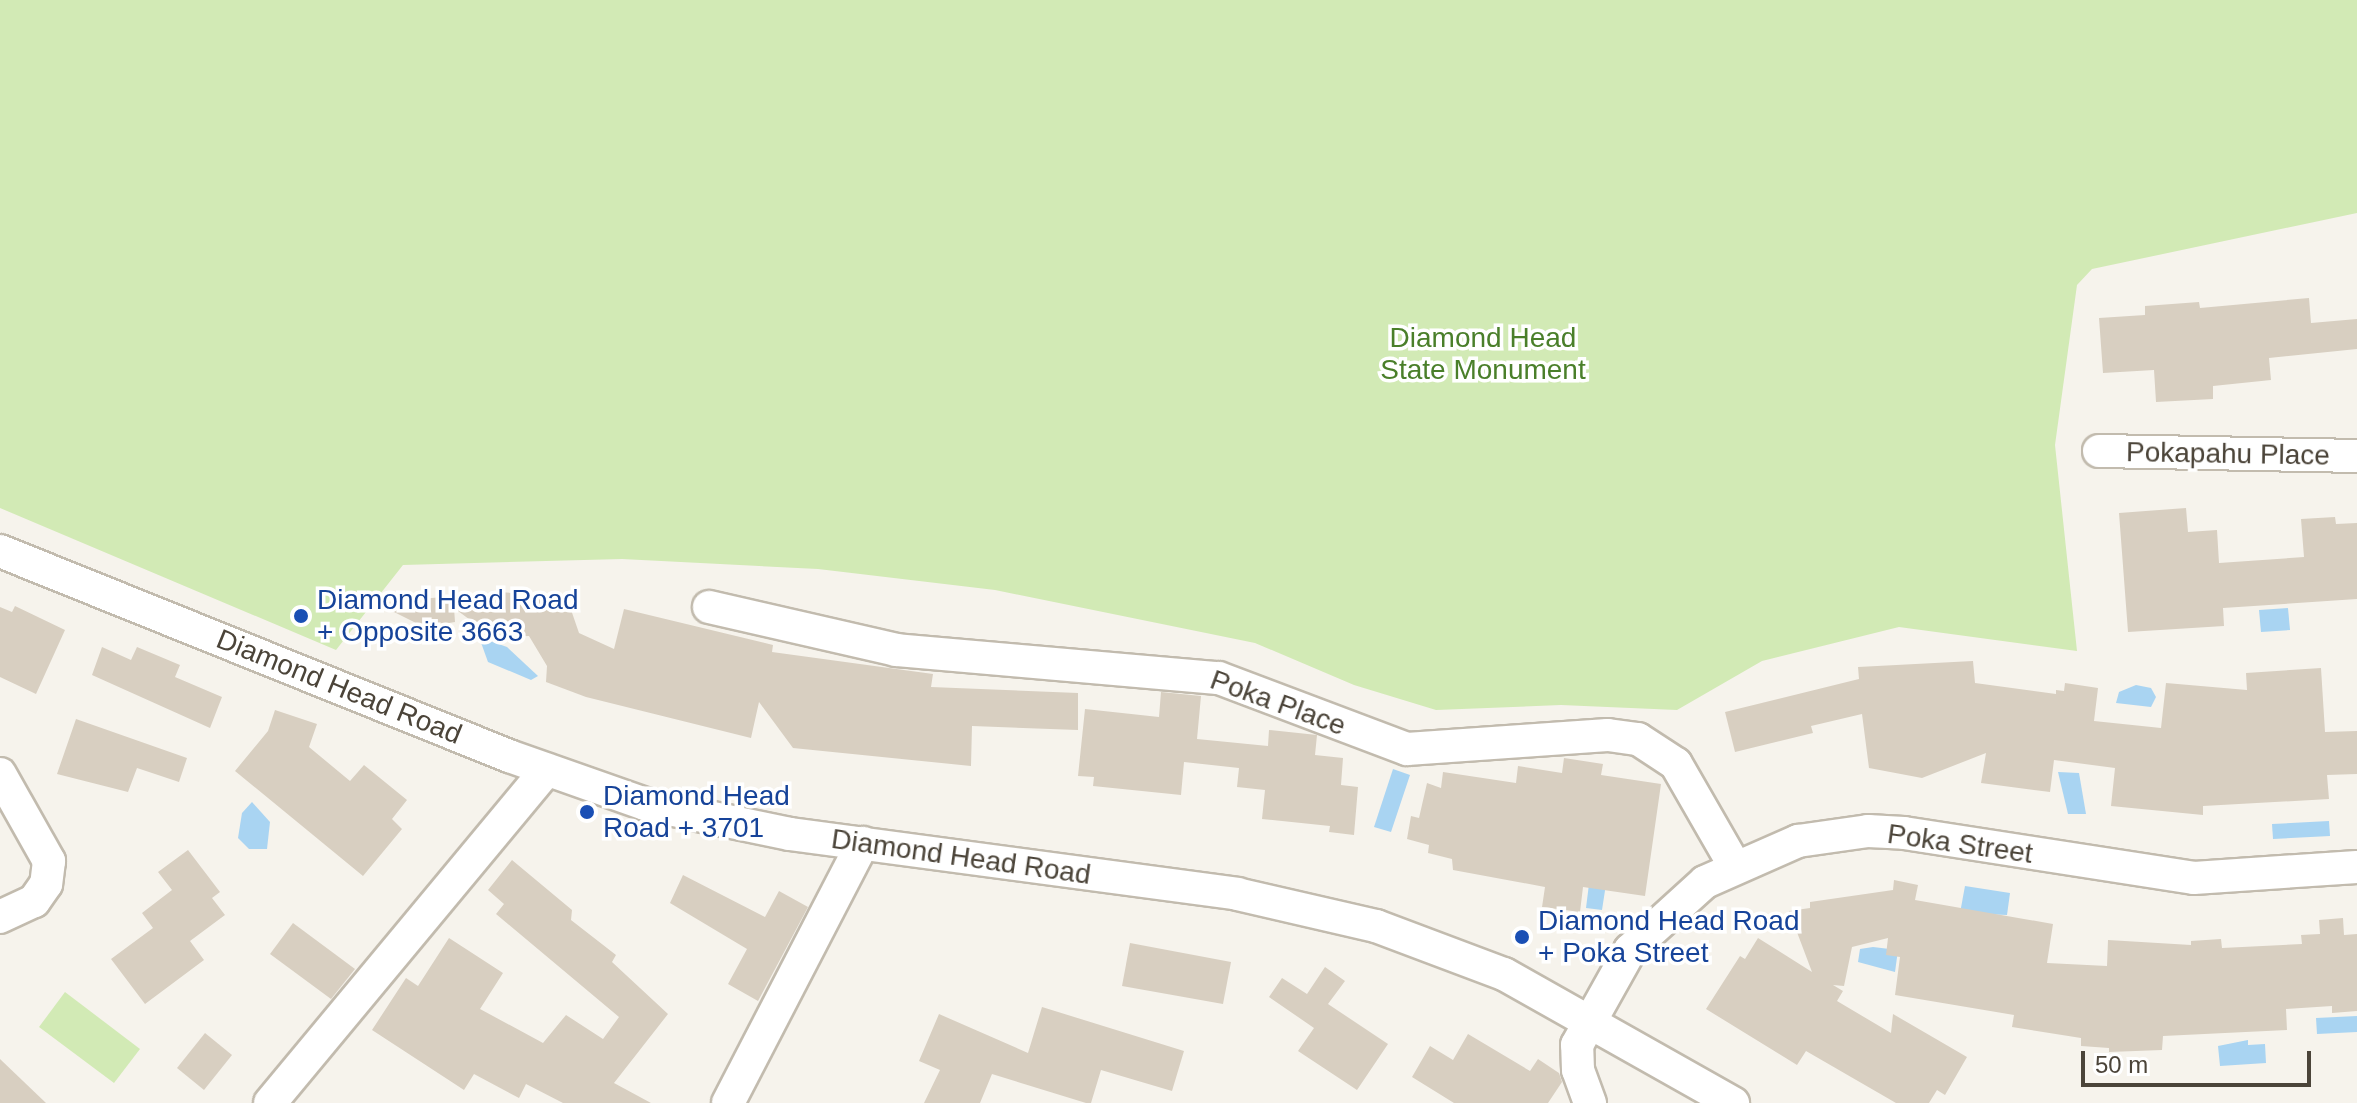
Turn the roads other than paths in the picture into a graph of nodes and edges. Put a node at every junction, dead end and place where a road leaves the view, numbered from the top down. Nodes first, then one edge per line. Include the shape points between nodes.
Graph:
1 (2099, 451) dead end
2 (2357, 456) edge
3 (0, 551) edge
4 (709, 607) dead end
5 (546, 770) junction
6 (0, 774) edge
7 (863, 843) junction
8 (1734, 865) junction
9 (2357, 867) edge
10 (0, 917) edge
11 (1591, 1020) junction
12 (270, 1103) edge
13 (728, 1103) edge
14 (1590, 1103) edge
15 (1733, 1103) edge

1 - 2 street, Pokapahu Place
3 - 5 street, Diamond Head Road
4 - 8 street, Poka Place via 896,650 1208,675 1407,749 1608,735 1638,739 1676,764
5 - 7 street, Diamond Head Road via 693,816
5 - 12 street
6 - 10 street via 49,861 46,884 34,901
7 - 11 street, Diamond Head Road via 1237,894 1331,913 1441,948
7 - 13 street
8 - 9 street, Poka Street via 1798,841 1868,831 2194,878
8 - 11 street, Poka Street via 1678,902 1641,936
11 - 14 street, Poka Street via 1577,1045 1576,1059
11 - 15 street, Diamond Head Road

